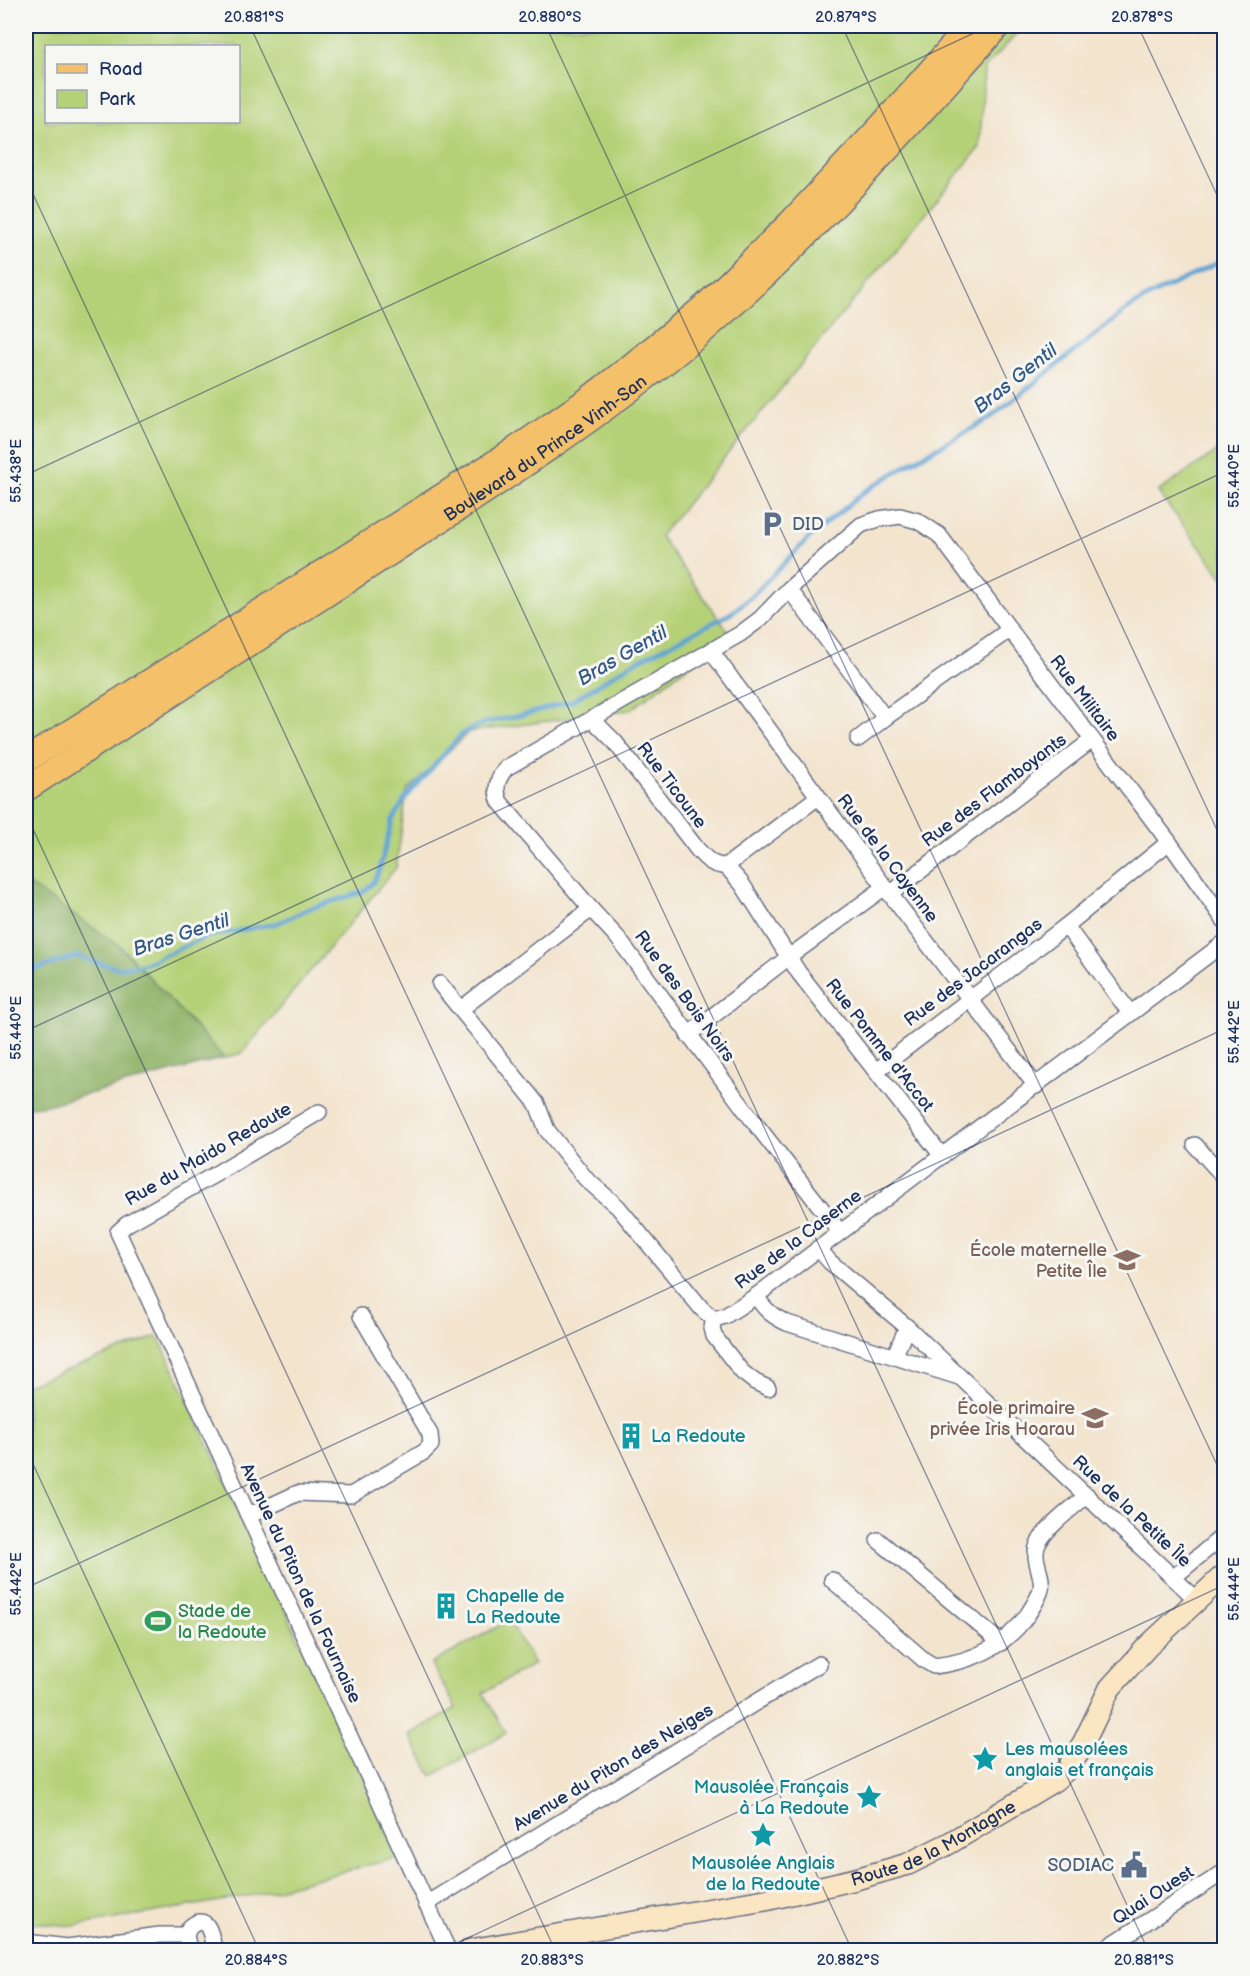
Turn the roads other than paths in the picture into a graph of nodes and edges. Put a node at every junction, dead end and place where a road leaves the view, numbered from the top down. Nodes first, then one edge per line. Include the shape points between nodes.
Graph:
1 (970, 26) edge
2 (998, 26) edge
3 (789, 589) junction
4 (1009, 630) junction
5 (711, 651) junction
6 (885, 718) junction
7 (592, 719) junction
8 (858, 739) dead end
9 (1092, 740) junction
10 (26, 760) edge
11 (26, 789) edge
12 (818, 797) junction
13 (1169, 842) junction
14 (726, 866) junction
15 (888, 890) junction
16 (591, 909) junction
17 (1224, 920) edge
18 (1066, 926) junction
19 (1224, 943) edge
20 (789, 957) junction
21 (440, 984) dead end
22 (970, 1000) junction
23 (461, 1009) junction
24 (1130, 1013) junction
25 (688, 1035) junction
26 (876, 1071) junction
27 (1036, 1086) junction
28 (319, 1112) dead end
29 (1195, 1145) dead end
30 (942, 1156) junction
31 (1224, 1177) edge
32 (118, 1232) joint
33 (840, 1232) junction
34 (818, 1248) junction
35 (756, 1296) junction
36 (361, 1316) dead end
37 (714, 1319) junction
38 (907, 1327) junction
39 (894, 1357) junction
40 (962, 1377) junction
41 (768, 1388) dead end
42 (1087, 1495) junction
43 (247, 1513) junction
44 (1224, 1535) edge
45 (878, 1540) dead end
46 (1224, 1575) edge
47 (1174, 1577) junction
48 (832, 1580) dead end
49 (1197, 1600) junction
50 (1001, 1642) junction
51 (819, 1664) dead end
52 (1224, 1872) edge
53 (426, 1904) junction
54 (26, 1942) edge
55 (187, 1943) edge
56 (214, 1950) edge
57 (448, 1950) edge
58 (470, 1950) edge
59 (1103, 1950) edge

1 - 10 main road, Boulevard du Prince Vinh-San via 789,224 706,304 626,370 507,455
2 - 11 main road, Boulevard du Prince Vinh-San via 829,213 745,295 652,373 499,483
3 - 4 street, Rue Militaire via 861,525 900,516 918,521 939,535
3 - 5 street via 760,619
3 - 6 street
4 - 6 street
4 - 9 street, Rue Militaire
5 - 7 street
5 - 12 street, Rue de la Cayenne
6 - 8 street
7 - 14 street, Rue Ticoune via 615,742 708,862
7 - 16 street, Rue des Bois Noirs via 506,768 499,777 496,793
9 - 13 street, Rue Militaire
9 - 15 street, Rue des Flamboyants
12 - 14 street
12 - 15 street, Rue de la Cayenne
13 - 17 street, Rue Militaire
13 - 18 street, Rue des Jacarangas
14 - 20 street, Rue Ticoune
15 - 20 street, Rue des Flamboyants
15 - 22 street, Rue de la Cayenne
16 - 23 street
16 - 25 street, Rue des Bois Noirs via 652,982
18 - 22 street, Rue des Jacarangas
18 - 24 street, Rue des Jacarangas
19 - 24 street, Rue de la Caserne
20 - 25 street, Rue des Flamboyants
20 - 26 street, Rue Pomme d'Accot
21 - 23 street
22 - 26 street, Rue des Jacarangas
22 - 27 street, Rue de la Cayenne
23 - 37 street via 537,1104 547,1130 586,1179 618,1208
24 - 27 street, Rue de la Caserne
25 - 33 street, Rue des Bois Noirs
26 - 30 street, Rue Pomme d'Accot
27 - 30 street, Rue de la Caserne
28 - 32 street, Rue du Maido Redoute
29 - 31 street
30 - 33 street, Rue de la Caserne
32 - 43 street, Avenue du Piton de la Fournaise
33 - 34 street, Rue de la Caserne
34 - 35 street, Rue de la Caserne
34 - 38 street, Rue de la Petite Île
35 - 37 street, Rue de la Caserne
35 - 39 street, Rue de la Petite Île via 771,1316
36 - 43 street via 430,1434 431,1446 351,1495 297,1492
37 - 41 street via 714,1336 742,1372
38 - 39 street
38 - 40 street, Rue de la Petite Île
39 - 40 street, Rue de la Petite Île
40 - 42 street, Rue de la Petite Île
42 - 47 street, Rue de la Petite Île
42 - 50 street via 1042,1537 1036,1559 1042,1588 1020,1626
43 - 53 street, Avenue du Piton de la Fournaise
44 - 47 street
45 - 50 street
46 - 49 main road, Route de la Montagne
47 - 49 street, Rue de la Petite Île
48 - 50 street via 934,1666 966,1660
49 - 58 main road, Route de la Montagne via 1110,1688 1079,1752 1055,1780 908,1864 765,1900
51 - 53 street, Avenue du Piton des Neiges
52 - 59 street, Quai Ouest
53 - 57 street, Avenue du Piton de la Fournaise
54 - 55 street via 67,1947 160,1935
55 - 56 street via 192,1924 204,1923 210,1928

